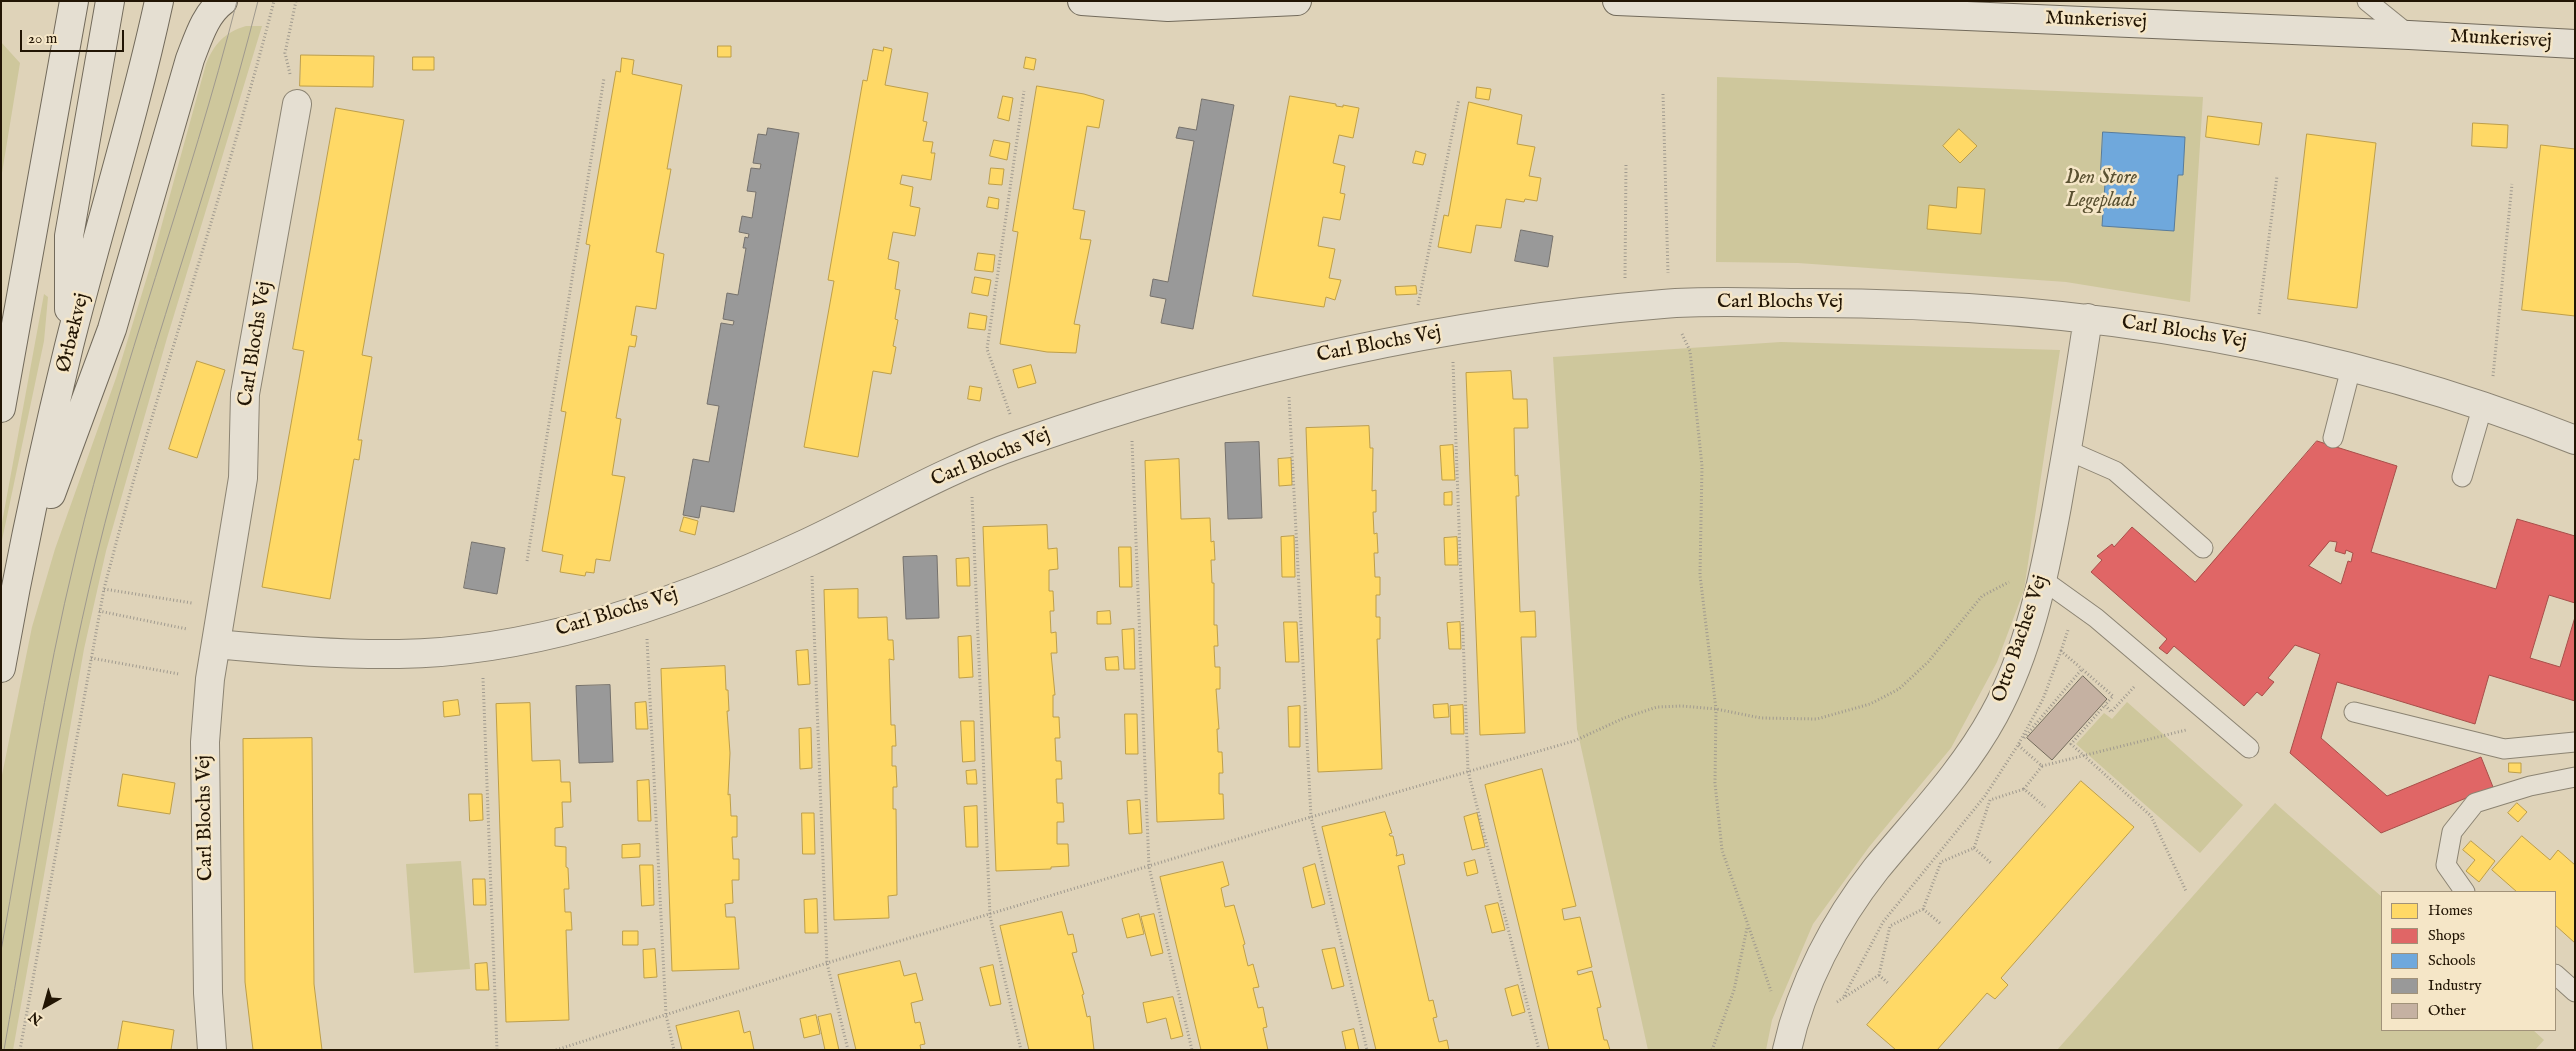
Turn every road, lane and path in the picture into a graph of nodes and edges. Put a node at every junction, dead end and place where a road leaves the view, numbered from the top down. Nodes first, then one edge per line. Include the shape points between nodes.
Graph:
1 (74, 1) edge
2 (110, 1) edge
3 (159, 1) edge
4 (223, 1) edge
5 (274, 1) edge
6 (296, 1) edge
7 (1082, 1) edge
8 (1297, 1) edge
9 (1617, 1) edge
10 (2367, 1) edge
11 (2409, 34) junction
12 (2575, 44) edge
13 (604, 78) dead end
14 (1024, 92) dead end
15 (1663, 94) dead end
16 (1459, 99) dead end
17 (297, 104) joint
18 (1626, 163) dead end
19 (2277, 176) dead end
20 (2512, 184) dead end
21 (1669, 303) junction
22 (1624, 308) junction
23 (2088, 318) junction
24 (8, 330) edge
25 (1452, 331) junction
26 (1411, 338) junction
27 (2255, 345) junction
28 (69, 346) junction
29 (1288, 363) junction
30 (2351, 368) junction
31 (2486, 406) junction
32 (1, 408) edge
33 (1131, 408) junction
34 (2333, 438) dead end
35 (2575, 440) edge
36 (1020, 443) junction
37 (2067, 450) junction
38 (970, 462) junction
39 (2462, 477) dead end
40 (810, 542) junction
41 (2203, 548) dead end
42 (527, 561) dead end
43 (2043, 580) junction
44 (104, 588) junction
45 (14, 594) junction
46 (222, 608) junction
47 (646, 609) junction
48 (99, 611) junction
49 (216, 644) junction
50 (482, 647) junction
51 (91, 658) junction
52 (2153, 666) junction
53 (1, 668) edge
54 (2082, 669) junction
55 (210, 679) junction
56 (2105, 705) junction
57 (1716, 709) junction
58 (2354, 712) dead end
59 (2218, 721) junction
60 (2575, 742) edge
61 (2018, 745) junction
62 (2249, 748) dead end
63 (2083, 755) junction
64 (2042, 766) junction
65 (1468, 771) junction
66 (2575, 777) edge
67 (2024, 789) junction
68 (1985, 796) junction
69 (1990, 800) junction
70 (2045, 807) dead end
71 (1311, 817) junction
72 (1974, 848) junction
73 (1936, 858) junction
74 (1941, 862) junction
75 (1992, 864) dead end
76 (1149, 867) junction
77 (2186, 891) dead end
78 (2464, 891) edge
79 (1923, 909) junction
80 (990, 916) junction
81 (1883, 922) junction
82 (1941, 924) dead end
83 (1890, 926) junction
84 (1748, 928) junction
85 (827, 963) junction
86 (1879, 975) junction
87 (2556, 975) edge
88 (1889, 984) dead end
89 (2575, 992) edge
90 (1772, 993) dead end
91 (1844, 997) junction
92 (1836, 1003) dead end
93 (666, 1015) junction
94 (20, 1050) edge
95 (212, 1050) edge
96 (497, 1050) edge
97 (556, 1050) edge
98 (674, 1050) edge
99 (848, 1050) edge
100 (1021, 1050) edge
101 (1192, 1050) edge
102 (1367, 1050) edge
103 (1539, 1050) edge
104 (1712, 1050) edge
105 (1787, 1050) edge

1 - 24 street
2 - 28 street via 69,236
3 - 28 street, Ørbækvej via 147,60
4 - 45 street via 214,7 190,59 112,329
5 - 44 path
6 - 17 path via 285,53
7 - 8 street via 1168,7
9 - 11 street, Munkerisvej
10 - 11 lane
11 - 12 street, Munkerisvej
13 - 42 path
14 - 36 path via 987,348
15 - 21 path
16 - 26 path
17 - 46 street, Carl Blochs Vej via 245,394 244,478
18 - 22 path
19 - 27 path
20 - 31 path
21 - 22 street, Carl Blochs Vej
21 - 23 street, Carl Blochs Vej via 1880,304
21 - 57 path via 1690,351 1702,466 1700,575
22 - 25 street, Carl Blochs Vej
23 - 27 street, Carl Blochs Vej
23 - 37 street, Otto Baches Vej
24 - 32 street
25 - 26 street, Carl Blochs Vej
25 - 65 path
26 - 29 street, Carl Blochs Vej
27 - 30 street, Carl Blochs Vej
28 - 45 street, Ørbækvej
29 - 33 street, Carl Blochs Vej
29 - 71 path
30 - 31 street, Carl Blochs Vej
30 - 34 lane
31 - 35 street, Carl Blochs Vej
31 - 39 lane
33 - 36 street, Carl Blochs Vej
33 - 76 path
36 - 38 street, Carl Blochs Vej
37 - 41 lane via 2115,472
37 - 43 street, Otto Baches Vej
38 - 40 street, Carl Blochs Vej
38 - 80 path
40 - 47 street, Carl Blochs Vej
40 - 85 path
43 - 52 lane via 2096,618
43 - 57 path via 2021,576 1982,596 1928,662 1899,689 1870,704 1817,719 1761,718
43 - 105 street, Otto Baches Vej via 2015,670 1995,713 1953,778 1875,871 1839,921 1808,983
44 - 46 path
44 - 48 path
45 - 53 street, Ørbækvej
46 - 49 street, Carl Blochs Vej
47 - 50 street, Carl Blochs Vej via 535,638
47 - 93 path
48 - 49 path via 183,627
48 - 51 path
49 - 50 street, Carl Blochs Vej via 312,653 404,654
49 - 55 street, Carl Blochs Vej
50 - 96 path
51 - 55 path
51 - 94 path
52 - 56 path via 2111,712
52 - 59 lane
54 - 56 path via 2113,696
54 - 61 path
54 - 61 path via 2061,651 2043,699
55 - 95 street, Carl Blochs Vej via 205,742 208,993
56 - 63 path via 2071,744
57 - 65 path via 1656,707 1574,741
57 - 84 path via 1715,783 1722,850
58 - 60 lane via 2504,749
59 - 62 lane
59 - 63 path
61 - 64 path
61 - 68 path
63 - 64 path
63 - 77 path via 2151,816
64 - 67 path
65 - 71 path
65 - 103 path
66 - 78 lane via 2530,786 2475,803 2452,832 2446,865
67 - 69 path
67 - 70 path
68 - 69 path
68 - 73 path
69 - 72 path
71 - 76 path
71 - 102 path
72 - 74 path
72 - 75 path
73 - 74 path
73 - 81 path
74 - 79 path
76 - 80 path
76 - 101 path
79 - 82 path
79 - 83 path
80 - 85 path
80 - 100 path
81 - 83 path
81 - 91 path
83 - 86 path
84 - 90 path
84 - 104 path via 1734,990
85 - 93 path
85 - 99 path
86 - 88 path
86 - 91 path
87 - 89 lane
91 - 92 path
93 - 97 path
93 - 98 path

